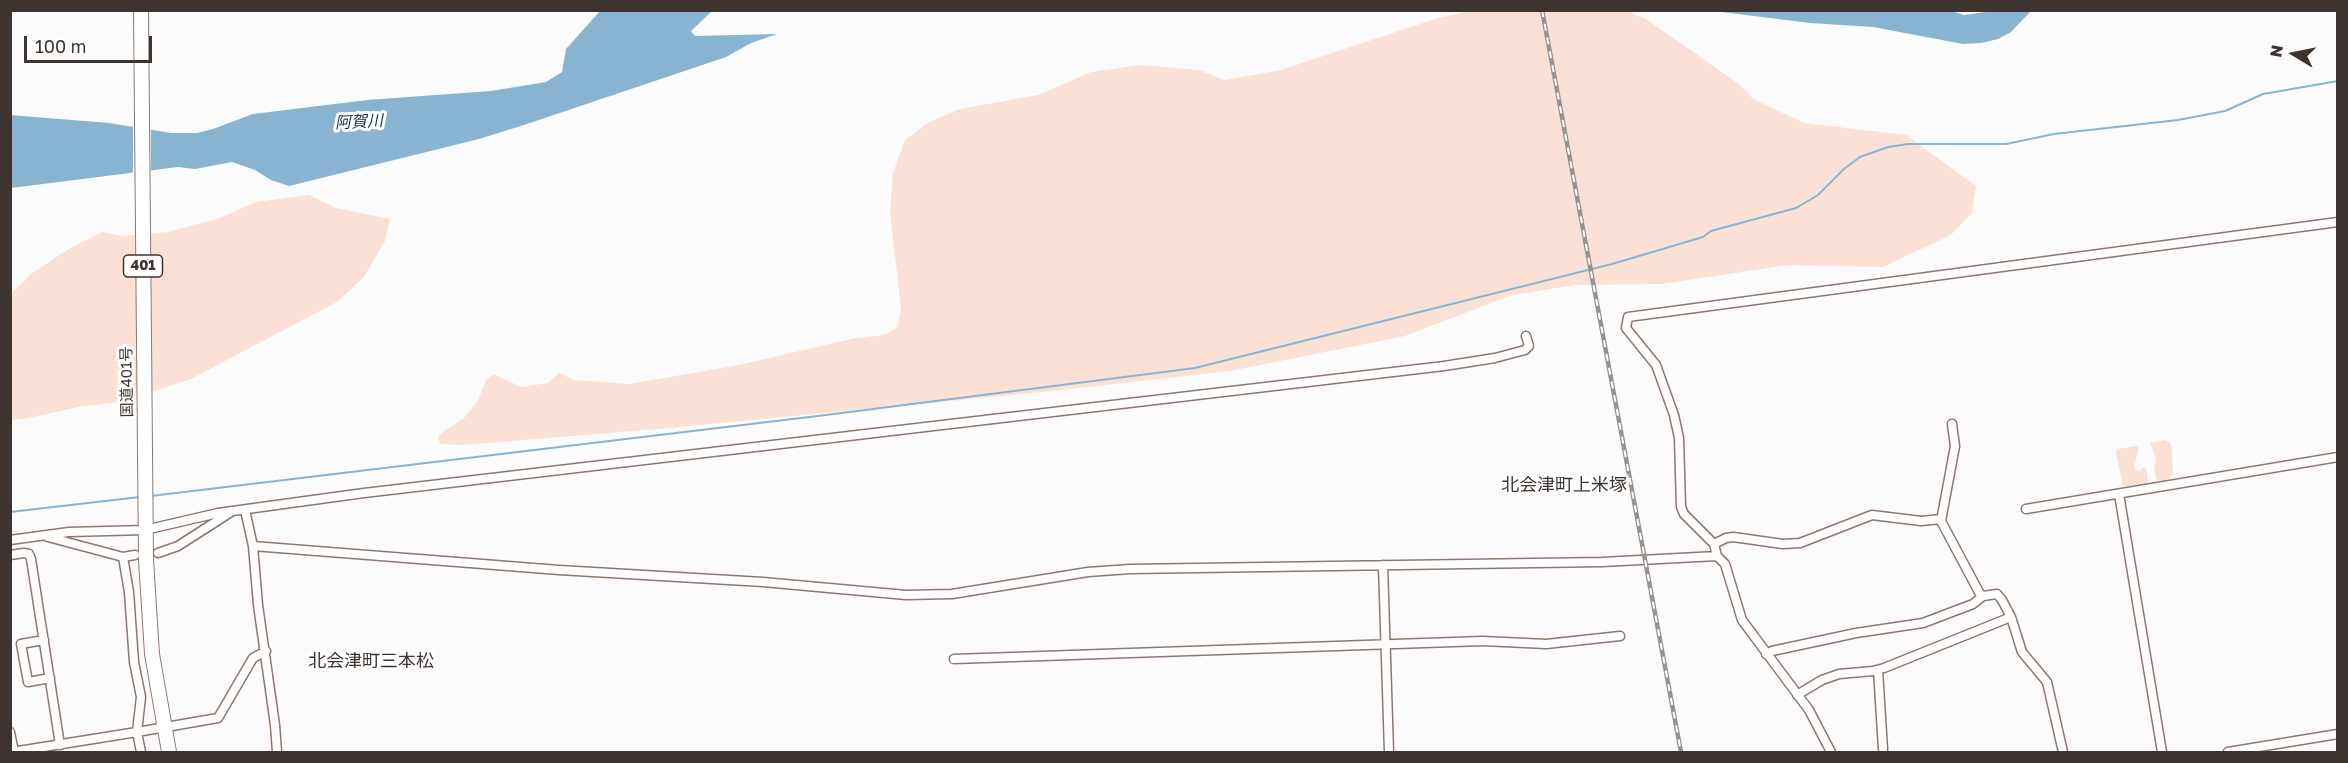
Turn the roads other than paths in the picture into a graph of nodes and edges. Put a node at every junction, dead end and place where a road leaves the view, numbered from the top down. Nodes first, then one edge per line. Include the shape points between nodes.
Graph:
1 (141, 10) edge
2 (2337, 222) edge
3 (1526, 336) dead end
4 (1952, 424) dead end
5 (2337, 457) edge
6 (2119, 494) junction
7 (2026, 509) dead end
8 (245, 510) junction
9 (231, 512) junction
10 (1941, 519) junction
11 (145, 525) junction
12 (40, 535) junction
13 (10, 540) edge
14 (1714, 544) junction
15 (253, 546) junction
16 (158, 553) dead end
17 (10, 555) edge
18 (135, 555) dead end
19 (123, 556) junction
20 (1717, 556) junction
21 (1383, 565) junction
22 (1983, 596) junction
23 (2011, 617) junction
24 (1620, 636) dead end
25 (44, 640) junction
26 (1385, 644) junction
27 (266, 651) junction
28 (1766, 654) junction
29 (954, 659) dead end
30 (1878, 670) junction
31 (50, 678) junction
32 (1797, 695) junction
33 (164, 727) junction
34 (10, 732) edge
35 (137, 732) junction
36 (2337, 734) edge
37 (60, 745) junction
38 (1883, 749) dead end
39 (13, 752) edge
40 (141, 753) edge
41 (169, 753) edge
42 (277, 753) edge
43 (1389, 753) edge
44 (1831, 753) edge
45 (2063, 753) edge
46 (2162, 753) edge
47 (2228, 753) edge

1 - 11 highway, 国道401号 / 401
2 - 14 street via 1628,317 1626,328 1656,365 1672,405 1678,438 1681,507
3 - 8 street via 1529,346 1525,350 1444,366
4 - 10 street via 1955,447
5 - 6 street
6 - 7 street
6 - 46 street
8 - 9 street
8 - 15 street
9 - 11 street
9 - 16 street via 178,546
10 - 14 street via 1922,521 1872,515 1800,543 1766,543 1733,537
10 - 22 street
11 - 12 street
11 - 33 highway, 国道401号 / 401 via 152,645
12 - 13 street
12 - 19 street
14 - 20 street
15 - 21 street via 906,595 952,594 1130,569
15 - 27 street
17 - 25 street via 24,553 31,559
18 - 19 street
19 - 35 street via 141,697
20 - 21 street
20 - 28 street via 1725,564 1742,620
21 - 26 street
22 - 23 street via 1997,594
22 - 28 street via 1973,604 1923,623 1856,633
23 - 30 street
23 - 45 street via 2022,652 2047,682
24 - 26 street via 1546,644
25 - 31 street
25 - 31 street via 21,644 28,682
26 - 29 street
26 - 43 street
27 - 33 street via 253,658 218,718
27 - 42 street
28 - 32 street
30 - 32 street via 1839,674
30 - 38 street
31 - 37 street
32 - 44 street
33 - 35 street
33 - 41 highway, 国道401号 / 401
34 - 39 street
35 - 37 street
35 - 40 street
36 - 47 street
37 - 39 street

